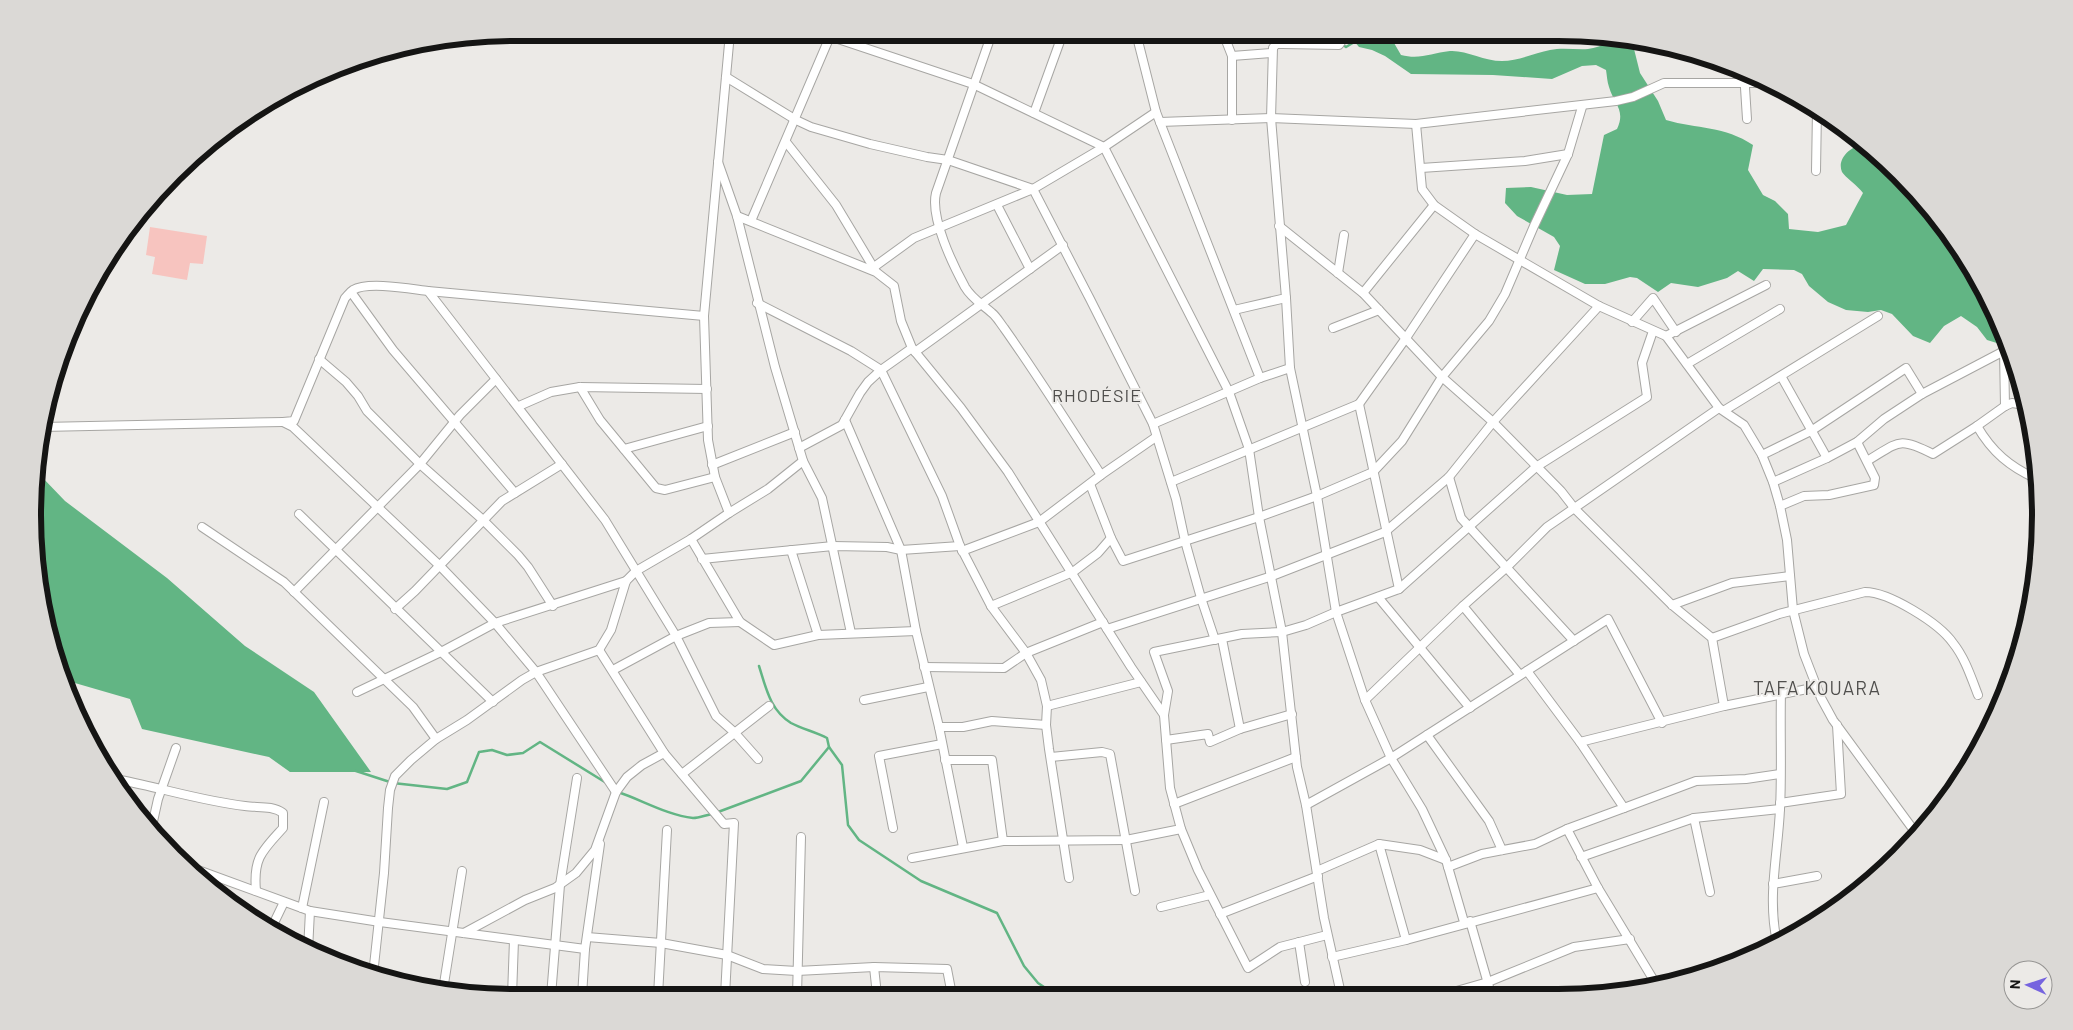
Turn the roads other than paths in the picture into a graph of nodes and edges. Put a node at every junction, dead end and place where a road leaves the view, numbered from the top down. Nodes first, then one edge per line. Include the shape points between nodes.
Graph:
1 (729, 41) edge
2 (828, 41) edge
3 (848, 41) edge
4 (989, 41) edge
5 (1060, 41) edge
6 (1138, 41) edge
7 (1226, 41) edge
8 (1342, 41) edge
9 (1271, 54) junction
10 (1232, 56) junction
11 (726, 77) junction
12 (1745, 82) junction
13 (1751, 82) edge
14 (973, 84) junction
15 (1582, 107) junction
16 (1156, 112) junction
17 (1034, 113) junction
18 (1271, 118) junction
19 (1817, 118) edge
20 (1747, 119) dead end
21 (796, 120) junction
22 (1232, 120) junction
23 (1160, 122) junction
24 (1416, 124) junction
25 (786, 142) junction
26 (1104, 147) junction
27 (1568, 154) junction
28 (948, 160) junction
29 (718, 162) junction
30 (1421, 168) junction
31 (1816, 171) dead end
32 (1033, 189) junction
33 (996, 205) junction
34 (1434, 205) junction
35 (737, 216) junction
36 (751, 221) junction
37 (938, 226) junction
38 (1279, 226) junction
39 (1475, 234) junction
40 (1344, 236) dead end
41 (1063, 245) junction
42 (1520, 259) junction
43 (1030, 269) junction
44 (875, 270) junction
45 (1338, 273) junction
46 (1766, 285) dead end
47 (428, 291) junction
48 (351, 292) junction
49 (1363, 293) junction
50 (1286, 298) junction
51 (758, 303) junction
52 (981, 305) junction
53 (1599, 306) junction
54 (1780, 309) dead end
55 (1234, 310) junction
56 (1379, 310) junction
57 (704, 316) junction
58 (1878, 316) dead end
59 (1632, 322) junction
60 (1333, 328) dead end
61 (1653, 331) junction
62 (1676, 332) junction
63 (1666, 336) junction
64 (1406, 338) junction
65 (913, 350) junction
66 (2003, 352) edge
67 (2004, 355) edge
68 (319, 359) junction
69 (1687, 364) junction
70 (1290, 368) junction
71 (881, 370) junction
72 (1782, 376) junction
73 (1442, 377) junction
74 (1260, 378) junction
75 (496, 379) junction
76 (580, 387) junction
77 (707, 389) junction
78 (1229, 392) junction
79 (1922, 394) junction
80 (1359, 404) junction
81 (2019, 404) edge
82 (519, 406) junction
83 (2005, 406) junction
84 (1722, 409) junction
85 (845, 420) junction
86 (282, 422) junction
87 (1493, 422) junction
88 (454, 424) junction
89 (1153, 424) junction
90 (708, 426) junction
91 (1977, 426) junction
92 (49, 427) edge
93 (1304, 429) junction
94 (1810, 431) junction
95 (795, 432) junction
96 (1156, 437) junction
97 (1857, 442) junction
98 (799, 448) junction
99 (624, 449) junction
100 (1249, 449) junction
101 (1762, 455) junction
102 (1827, 458) junction
103 (1867, 460) junction
104 (803, 461) junction
105 (420, 464) junction
106 (562, 464) junction
107 (712, 465) junction
108 (1536, 466) junction
109 (1373, 472) junction
110 (1101, 475) junction
111 (2030, 475) edge
112 (715, 477) junction
113 (1449, 477) junction
114 (1171, 482) junction
115 (1773, 482) junction
116 (1090, 484) junction
117 (515, 493) junction
118 (1317, 496) junction
119 (378, 506) junction
120 (1780, 506) junction
121 (1575, 509) junction
122 (729, 513) junction
123 (299, 514) dead end
124 (1259, 517) junction
125 (483, 520) junction
126 (1039, 522) junction
127 (1469, 526) junction
128 (202, 527) dead end
129 (1385, 532) junction
130 (1111, 538) junction
131 (691, 539) junction
132 (1185, 540) junction
133 (833, 546) junction
134 (961, 549) junction
135 (336, 550) junction
136 (791, 550) junction
137 (901, 550) junction
138 (1327, 554) junction
139 (702, 559) junction
140 (440, 566) junction
141 (1507, 567) junction
142 (636, 570) junction
143 (1073, 572) junction
144 (1272, 576) junction
145 (1790, 576) junction
146 (626, 581) junction
147 (1399, 589) junction
148 (294, 592) junction
149 (1378, 596) junction
150 (1201, 598) junction
151 (1672, 605) junction
152 (553, 606) junction
153 (991, 606) junction
154 (1463, 606) junction
155 (396, 609) junction
156 (1793, 610) junction
157 (1336, 612) junction
158 (740, 622) junction
159 (496, 623) junction
160 (1105, 625) junction
161 (916, 631) junction
162 (1282, 632) junction
163 (851, 633) junction
164 (818, 635) junction
165 (676, 636) junction
166 (1712, 638) junction
167 (1219, 639) junction
168 (1574, 641) junction
169 (1420, 646) junction
170 (599, 650) junction
171 (441, 652) junction
172 (1026, 653) junction
173 (924, 667) junction
174 (613, 670) junction
175 (536, 672) junction
176 (1524, 673) junction
177 (383, 679) junction
178 (1141, 682) junction
179 (928, 686) junction
180 (1817, 687) junction
181 (356, 692) dead end
182 (1781, 694) junction
183 (1978, 695) dead end
184 (864, 700) dead end
185 (1364, 700) junction
186 (492, 702) junction
187 (769, 706) dead end
188 (1047, 706) junction
189 (1724, 706) junction
190 (1470, 708) junction
191 (1292, 714) junction
192 (1164, 715) junction
193 (1662, 723) junction
194 (1837, 724) junction
195 (1046, 725) junction
196 (939, 728) junction
197 (1240, 729) junction
198 (734, 732) junction
199 (1427, 735) junction
200 (436, 739) junction
201 (1166, 740) junction
202 (1580, 742) junction
203 (942, 744) junction
204 (176, 748) dead end
205 (664, 752) junction
206 (1051, 757) junction
207 (1296, 757) junction
208 (758, 758) dead end
209 (1391, 758) junction
210 (945, 760) junction
211 (682, 774) junction
212 (1780, 774) junction
213 (577, 778) dead end
214 (123, 781) edge
215 (161, 790) junction
216 (616, 792) junction
217 (324, 802) dead end
218 (1174, 804) junction
219 (1306, 805) junction
220 (1780, 806) junction
221 (1624, 808) junction
222 (1694, 818) junction
223 (153, 820) edge
224 (893, 828) dead end
225 (1181, 829) junction
226 (1567, 829) junction
227 (1913, 829) edge
228 (666, 830) dead end
229 (602, 833) junction
230 (801, 836) dead end
231 (1126, 840) junction
232 (1003, 841) junction
233 (1063, 841) junction
234 (1378, 844) junction
235 (963, 847) junction
236 (1502, 850) junction
237 (912, 858) dead end
238 (1581, 858) junction
239 (1447, 863) junction
240 (462, 871) dead end
241 (204, 872) edge
242 (1317, 874) junction
243 (1817, 876) dead end
244 (1069, 878) dead end
245 (1773, 884) junction
246 (560, 885) junction
247 (1598, 888) junction
248 (256, 891) junction
249 (1136, 891) dead end
250 (1710, 892) dead end
251 (1210, 895) junction
252 (284, 902) junction
253 (1161, 908) dead end
254 (306, 909) junction
255 (1220, 914) junction
256 (380, 922) junction
257 (1467, 922) junction
258 (274, 923) edge
259 (452, 932) junction
260 (464, 933) junction
261 (1327, 935) junction
262 (1776, 935) edge
263 (587, 937) junction
264 (1630, 939) junction
265 (514, 940) junction
266 (1406, 940) junction
267 (308, 941) edge
268 (1299, 942) junction
269 (662, 943) junction
270 (554, 945) junction
271 (584, 949) junction
272 (727, 956) junction
273 (1332, 957) junction
274 (374, 967) edge
275 (874, 967) junction
276 (797, 971) junction
277 (1653, 979) edge
278 (1304, 982) dead end
279 (1488, 982) junction
280 (445, 984) edge
281 (512, 989) edge
282 (551, 989) edge
283 (582, 989) edge
284 (659, 989) edge
285 (725, 989) edge
286 (797, 989) edge
287 (876, 989) edge
288 (951, 989) edge
289 (1340, 989) edge
290 (1464, 989) edge
291 (1490, 989) edge

1 - 11 street
2 - 21 street
3 - 14 street
4 - 14 street
5 - 17 street
6 - 16 street
7 - 10 street
8 - 9 street via 1339,45 1276,44
9 - 10 street
9 - 18 street
10 - 22 street
11 - 21 street
11 - 29 street
12 - 13 street
12 - 15 street via 1664,83 1633,97
12 - 20 street
14 - 17 street
14 - 28 street
15 - 24 street
15 - 27 street
16 - 23 street
16 - 26 street
17 - 26 street
18 - 22 street
18 - 24 street
18 - 38 street
19 - 31 street
21 - 25 street
21 - 28 street via 870,144
22 - 23 street
23 - 55 street
24 - 30 street
25 - 36 street
25 - 44 street via 836,205
26 - 32 street
26 - 78 street
27 - 30 street via 1525,161
27 - 42 street
28 - 32 street
28 - 37 street via 934,199
29 - 35 street
29 - 57 street
30 - 34 street via 1422,189
32 - 33 street
32 - 41 street
33 - 37 street
33 - 43 street
34 - 39 street
34 - 49 street
35 - 36 street
35 - 51 street
36 - 44 street
37 - 44 street via 902,245
37 - 52 street via 965,286
38 - 45 street
38 - 50 street
39 - 42 street
39 - 64 street
40 - 45 street
41 - 43 street
41 - 89 street
42 - 53 street
42 - 73 street via 1489,321
43 - 52 street
44 - 65 street via 894,286 901,321
45 - 49 street
46 - 62 street
47 - 48 street via 363,286
47 - 57 street
47 - 75 street
48 - 68 street via 345,298
48 - 88 street via 393,350
49 - 56 street
50 - 55 street
50 - 70 street
51 - 71 street
51 - 95 street
52 - 65 street
52 - 110 street via 993,314 1040,379
53 - 59 street
53 - 87 street
54 - 69 street
55 - 74 street
56 - 60 street
56 - 64 street
57 - 77 street
58 - 72 street
59 - 61 street
59 - 62 street via 1653,298
61 - 63 street
61 - 108 street via 1642,363 1647,396
62 - 63 street
63 - 69 street
64 - 73 street
64 - 80 street
65 - 71 street
65 - 126 street via 1008,472
66 - 79 street
67 - 83 street
68 - 86 street via 294,421
68 - 105 street via 346,382 367,411
69 - 84 street
70 - 74 street
70 - 93 street
71 - 85 street via 860,393
71 - 134 street via 942,496
72 - 84 street
72 - 94 street
73 - 87 street
73 - 109 street via 1402,441
74 - 78 street
75 - 82 street
75 - 88 street
76 - 77 street
76 - 82 street via 551,392
76 - 99 street
77 - 90 street
78 - 89 street
78 - 100 street
79 - 94 street via 1906,368
79 - 97 street
80 - 93 street
80 - 109 street
81 - 83 street
82 - 106 street
83 - 91 street
84 - 101 street via 1744,424
84 - 121 street
85 - 98 street via 833,431
85 - 137 street
86 - 92 street
86 - 119 street via 293,427
87 - 108 street
87 - 113 street
88 - 105 street
88 - 117 street
89 - 96 street
90 - 99 street
90 - 107 street
91 - 103 street via 1933,454 1915,444 1900,442
91 - 111 street via 1997,454
93 - 100 street
93 - 118 street
94 - 101 street
94 - 102 street
95 - 98 street
95 - 107 street
96 - 110 street
96 - 114 street
97 - 102 street
97 - 103 street
98 - 104 street
99 - 112 street via 659,489
100 - 114 street
100 - 124 street
101 - 115 street
102 - 115 street
103 - 120 street via 1875,478 1874,484 1829,495 1804,496
104 - 122 street via 768,489
104 - 133 street via 822,498
105 - 119 street
105 - 125 street
106 - 117 street
106 - 142 street
107 - 112 street
108 - 121 street
108 - 127 street
109 - 118 street
109 - 129 street
110 - 116 street
112 - 122 street
113 - 127 street via 1461,518
113 - 129 street
114 - 132 street
115 - 120 street
116 - 126 street
116 - 130 street
117 - 125 street
118 - 124 street
118 - 138 street
119 - 135 street
119 - 140 street
120 - 145 street
121 - 141 street via 1547,527
121 - 151 street
122 - 131 street
123 - 135 street
124 - 132 street
124 - 144 street
125 - 140 street
125 - 152 street via 528,567
126 - 134 street
126 - 143 street
127 - 141 street
127 - 147 street
128 - 148 street
129 - 138 street
129 - 147 street
130 - 132 street via 1123,561
130 - 143 street
131 - 139 street
131 - 142 street
132 - 150 street
133 - 136 street
133 - 137 street
133 - 163 street
134 - 137 street
134 - 153 street
135 - 148 street
135 - 155 street
136 - 139 street
136 - 164 street
137 - 161 street
138 - 144 street
138 - 157 street
139 - 158 street
140 - 155 street
140 - 159 street
141 - 154 street
141 - 168 street
142 - 146 street
142 - 165 street
143 - 153 street
143 - 160 street
144 - 150 street
144 - 162 street
145 - 151 street via 1732,583
145 - 156 street
146 - 152 street
146 - 170 street via 608,639
147 - 149 street
148 - 177 street
149 - 157 street
149 - 169 street
150 - 160 street
150 - 167 street
151 - 166 street
152 - 159 street
153 - 172 street
154 - 169 street
154 - 176 street
155 - 171 street
156 - 166 street
156 - 180 street via 1804,654
156 - 183 street via 1865,592 1890,597 1947,635 1960,654
157 - 162 street
157 - 185 street
158 - 164 street via 774,645
158 - 165 street via 709,623
159 - 171 street
159 - 175 street
160 - 172 street
160 - 178 street
161 - 163 street
161 - 173 street
162 - 167 street
162 - 191 street
163 - 164 street
165 - 174 street
165 - 198 street via 716,716
166 - 189 street
167 - 192 street via 1154,652 1168,691
167 - 197 street
168 - 176 street
168 - 193 street via 1608,619
169 - 185 street
169 - 190 street
170 - 174 street
170 - 175 street
171 - 177 street
171 - 186 street
172 - 173 street via 1004,668
172 - 188 street via 1041,680
173 - 179 street
174 - 205 street
175 - 186 street
175 - 216 street
176 - 190 street
176 - 202 street
177 - 181 street
177 - 200 street via 413,707
178 - 188 street
178 - 192 street
179 - 184 street
179 - 196 street
180 - 182 street
180 - 194 street
182 - 189 street
182 - 212 street
185 - 209 street
186 - 200 street
187 - 198 street
188 - 195 street
189 - 193 street
190 - 199 street
191 - 197 street
191 - 207 street
192 - 201 street
193 - 202 street
194 - 220 street via 1841,794
194 - 227 street
195 - 196 street via 992,721
195 - 206 street
196 - 203 street
197 - 201 street via 1210,742 1208,734
198 - 208 street
198 - 211 street
199 - 209 street
199 - 236 street via 1489,821
200 - 256 street via 395,776 390,790
201 - 218 street
202 - 221 street
203 - 210 street
203 - 224 street via 879,756
204 - 215 street
205 - 211 street
205 - 216 street via 627,777
206 - 231 street via 1110,754
206 - 233 street
207 - 218 street
207 - 219 street
209 - 219 street
209 - 239 street via 1422,809
210 - 232 street via 992,760
210 - 235 street
211 - 272 street via 724,824 734,823
212 - 220 street
212 - 221 street via 1696,781
213 - 246 street
214 - 215 street
215 - 223 street
215 - 248 street via 245,806 276,808 283,813 283,828 260,854 254,875
216 - 229 street
217 - 254 street
218 - 225 street
219 - 242 street
220 - 222 street
220 - 245 street
221 - 226 street
222 - 238 street
222 - 250 street
225 - 231 street
225 - 251 street
226 - 236 street via 1535,844
226 - 238 street
228 - 269 street
229 - 246 street via 590,857
229 - 263 street
230 - 276 street
231 - 233 street
231 - 249 street
232 - 233 street
232 - 235 street
233 - 244 street
234 - 239 street via 1420,850
234 - 242 street
234 - 266 street
235 - 237 street
236 - 239 street
238 - 247 street
239 - 257 street
240 - 259 street
241 - 248 street
242 - 255 street
242 - 261 street
243 - 245 street
245 - 262 street
246 - 260 street
246 - 270 street
247 - 257 street
247 - 264 street
248 - 252 street
251 - 253 street
251 - 255 street
252 - 254 street
252 - 258 street
254 - 256 street
254 - 267 street
255 - 268 street via 1248,968 1280,947
256 - 259 street
256 - 274 street
257 - 266 street
257 - 279 street
259 - 260 street
259 - 280 street
260 - 265 street
261 - 268 street
261 - 273 street
263 - 269 street
263 - 271 street
264 - 277 street
264 - 279 street via 1574,947
265 - 270 street
265 - 281 street
266 - 273 street
268 - 278 street
269 - 272 street
269 - 284 street
270 - 271 street
270 - 282 street
271 - 283 street
272 - 276 street via 764,969
272 - 285 street
273 - 289 street
275 - 276 street
275 - 287 street
275 - 288 street via 947,969
276 - 286 street
279 - 290 street
279 - 291 street

